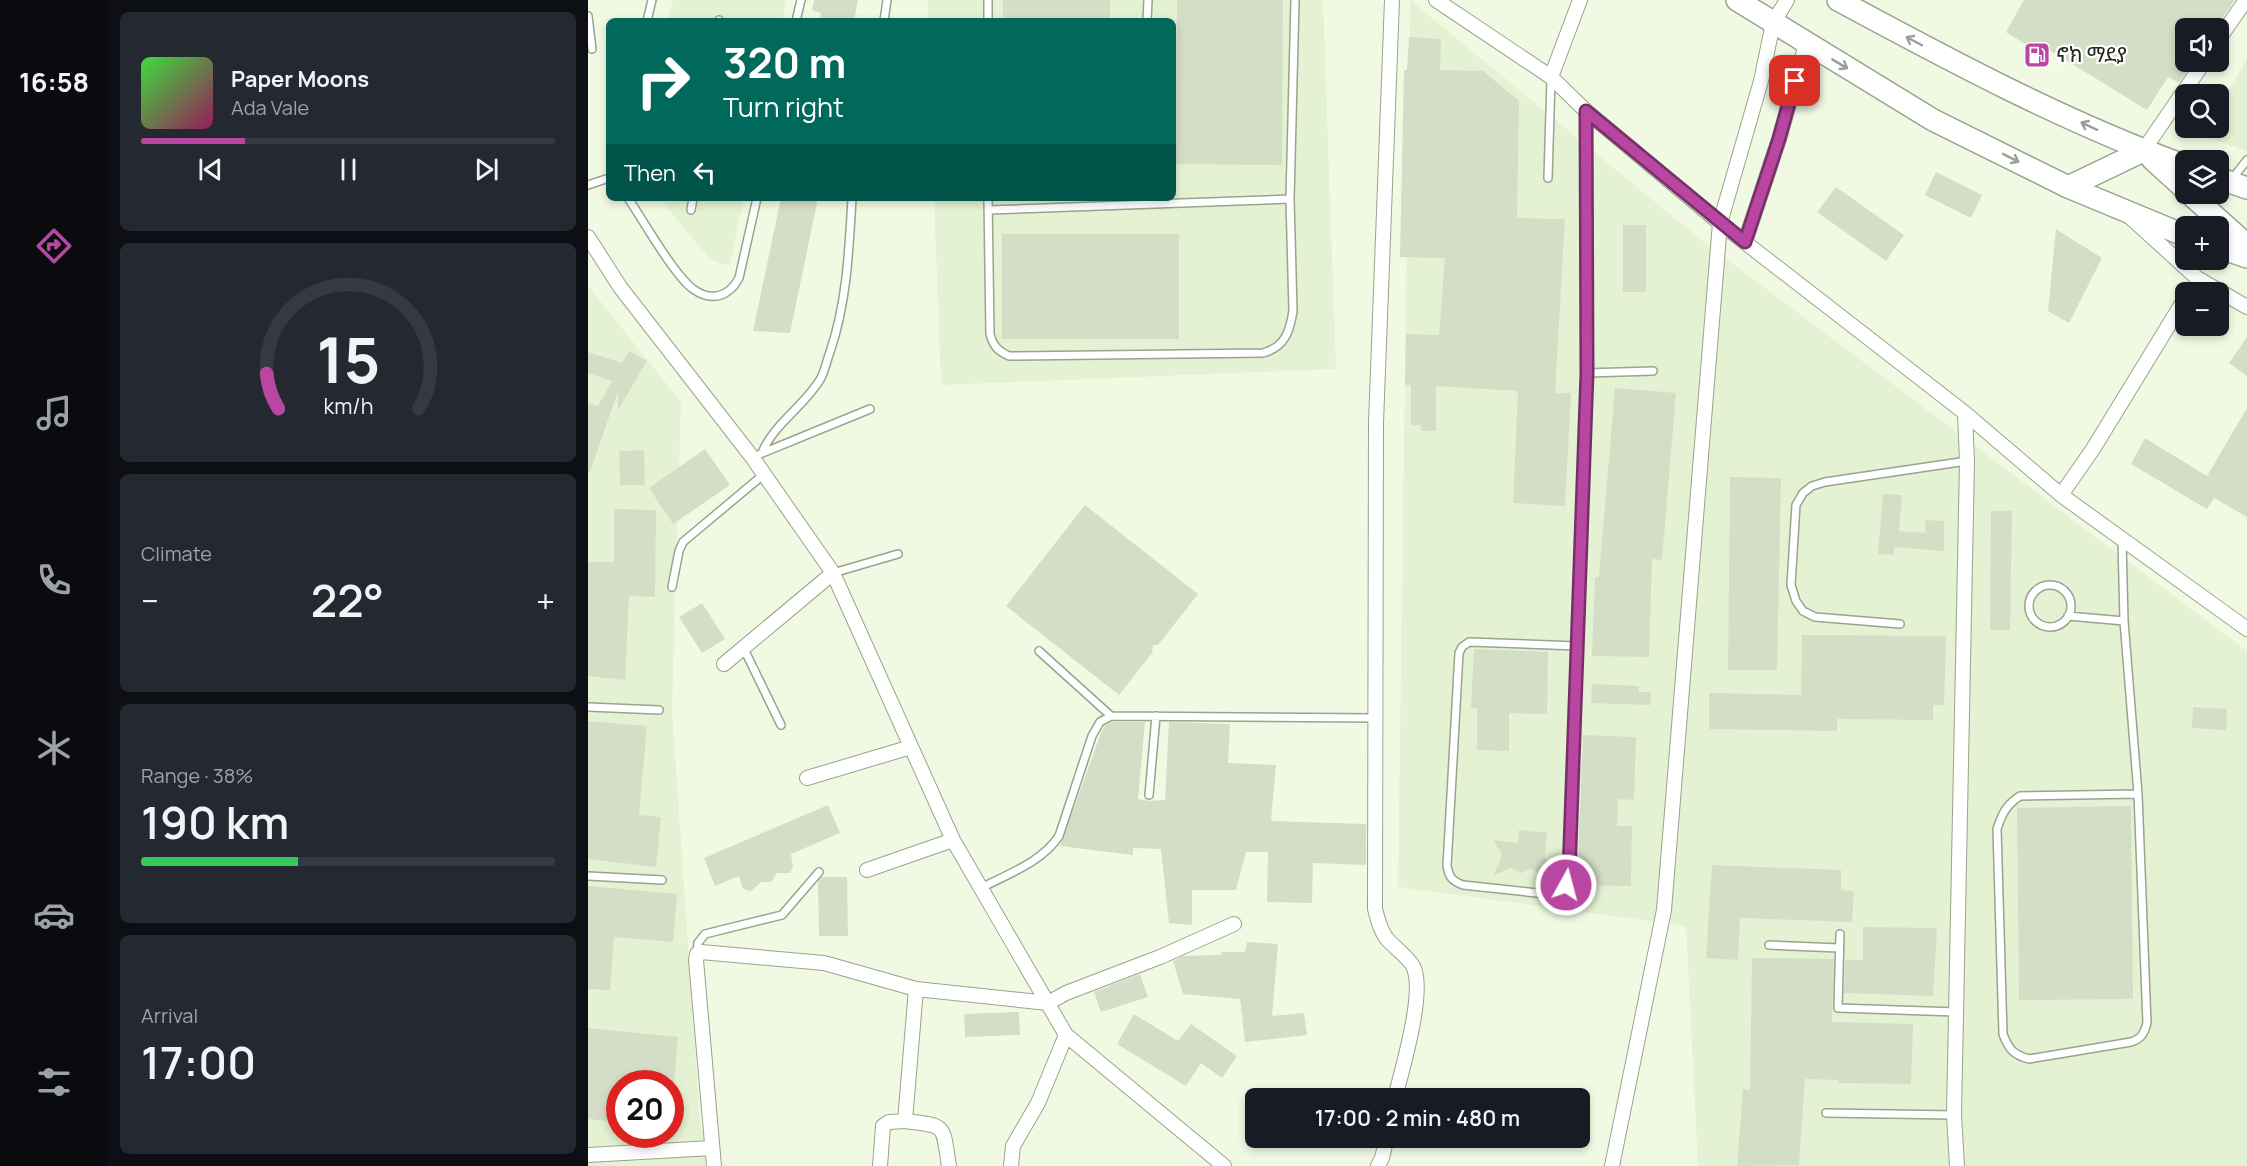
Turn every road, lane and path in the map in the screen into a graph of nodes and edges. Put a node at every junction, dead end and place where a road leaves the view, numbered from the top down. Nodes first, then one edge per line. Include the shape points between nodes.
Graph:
1 (652, 0) edge
2 (801, 0) edge
3 (887, 0) edge
4 (988, 0) edge
5 (1148, 0) edge
6 (1295, 0) edge
7 (1392, 0) edge
8 (1436, 0) edge
9 (1580, 0) edge
10 (1737, 0) edge
11 (1788, 0) edge
12 (1838, 0) edge
13 (2246, 0) edge
14 (588, 16) edge
15 (649, 18) edge
16 (797, 18) edge
17 (884, 18) edge
18 (988, 18) edge
19 (1147, 18) edge
20 (1773, 23) junction
21 (2229, 24) edge
22 (1806, 44) junction
23 (592, 49) dead end
24 (2197, 72) edge
25 (1551, 77) junction
26 (1586, 111) junction
27 (2143, 151) junction
28 (2247, 160) edge
29 (2175, 162) edge
30 (1548, 178) dead end
31 (606, 179) edge
32 (2175, 180) edge
33 (2232, 182) edge
34 (588, 185) edge
35 (2068, 187) junction
36 (1290, 199) junction
37 (630, 201) edge
38 (692, 201) edge
39 (756, 201) edge
40 (852, 201) edge
41 (988, 201) edge
42 (1142, 201) edge
43 (1176, 201) edge
44 (2201, 204) edge
45 (2122, 209) junction
46 (691, 210) dead end
47 (988, 210) junction
48 (1720, 223) junction
49 (2175, 232) edge
50 (588, 237) edge
51 (1745, 242) junction
52 (2247, 245) edge
53 (2229, 251) edge
54 (2247, 257) edge
55 (2197, 278) junction
56 (2194, 282) edge
57 (2247, 307) edge
58 (2175, 315) edge
59 (1653, 371) dead end
60 (1587, 373) junction
61 (870, 409) dead end
62 (1965, 413) junction
63 (757, 455) junction
64 (1967, 461) junction
65 (763, 475) junction
66 (2061, 495) junction
67 (2122, 541) junction
68 (898, 554) dead end
69 (833, 573) junction
70 (672, 587) dead end
71 (2068, 616) junction
72 (2124, 621) junction
73 (1900, 624) dead end
74 (2247, 629) edge
75 (1577, 646) junction
76 (744, 649) junction
77 (1039, 651) dead end
78 (724, 664) dead end
79 (588, 707) edge
80 (659, 710) dead end
81 (1111, 716) junction
82 (1156, 716) junction
83 (1375, 717) junction
84 (781, 725) dead end
85 (911, 747) junction
86 (807, 778) dead end
87 (2138, 794) junction
88 (1149, 795) dead end
89 (953, 840) junction
90 (867, 870) dead end
91 (819, 872) dead end
92 (588, 876) edge
93 (662, 880) dead end
94 (981, 888) junction
95 (1234, 924) dead end
96 (1840, 934) dead end
97 (1769, 945) dead end
98 (1839, 948) junction
99 (697, 954) junction
100 (916, 989) junction
101 (1048, 1003) junction
102 (1956, 1012) junction
103 (1066, 1035) junction
104 (1397, 1088) edge
105 (1826, 1113) dead end
106 (1954, 1115) junction
107 (905, 1121) junction
108 (711, 1148) junction
109 (1384, 1148) edge
110 (588, 1155) edge
111 (714, 1166) edge
112 (880, 1166) edge
113 (949, 1166) edge
114 (1011, 1166) edge
115 (1224, 1166) edge
116 (1378, 1166) edge
117 (1612, 1166) edge
118 (1956, 1166) edge

1 - 15 lane
2 - 16 lane
3 - 17 lane
4 - 18 lane
5 - 19 lane
6 - 36 lane
7 - 83 street via 1377,423
8 - 25 street
9 - 25 street
10 - 20 main road
11 - 20 street
27 -> 12 main road via 1969,70
13 - 21 street
14 - 23 lane
20 - 22 main road
20 - 48 street via 1761,81
22 -> 35 main road via 1933,120
22 - 51 street
24 - 27 street
25 - 26 street
25 - 30 lane
26 - 48 street
26 - 60 lane
27 - 29 main road
27 - 32 main road
27 - 35 main road
28 - 33 lane
31 - 34 lane
35 - 45 main road
36 - 43 lane
36 - 47 lane via 1292,319 1284,340 1275,350 1263,353 1009,356 1000,352 992,345 990,334
37 - 39 lane via 693,289 708,296 721,296 733,290 739,278
38 - 46 lane
40 - 63 lane via 846,283 837,330 821,377
41 - 47 lane
42 - 47 lane
44 - 52 main road
45 - 49 main road
45 - 55 street
48 - 51 street
48 - 117 street via 1664,910
50 - 63 street via 620,287
51 - 62 street
53 - 54 main road
55 - 56 street
55 - 57 street
58 - 66 street
59 - 60 lane
60 - 75 lane
61 - 63 lane
62 - 64 street
62 - 66 street
63 - 65 street
64 - 73 lane via 1825,482 1803,493 1796,505 1791,585 1803,611 1815,617
64 - 102 street
65 - 69 street
65 - 70 lane via 683,542
66 - 67 street
67 - 72 lane
67 - 74 street
68 - 69 lane
69 - 76 street
69 - 85 street
71 - 71 lane via 2070,600 2061,587 2045,585 2032,595 2030,611 2040,624 2056,626
71 - 72 lane
72 - 87 lane
75 - 75 lane via 1469,642 1462,647 1447,866 1455,882 1546,894 1557,893 1566,885
76 - 78 street
76 - 84 lane
77 - 81 lane
79 - 80 lane
81 - 82 lane
81 - 94 lane via 1100,722 1092,736 1059,836 1052,846 1041,856
82 - 83 lane
82 - 88 lane
83 - 104 street via 1375,909 1379,926 1412,965 1418,980
85 - 86 street
85 - 89 street
87 - 87 lane via 2145,1032 2132,1042 2029,1059 2017,1056 2007,1046 2003,1034 1997,829 2002,813 2020,796
89 - 90 street
89 - 94 street
91 - 99 lane via 782,915 705,934 698,943
92 - 93 lane
94 - 101 street
95 - 101 street
96 - 98 lane
97 - 98 lane
98 - 102 lane via 1838,1008
99 - 100 street via 824,963
99 - 108 street
100 - 101 street
100 - 107 street
101 - 103 street
102 - 106 street
103 - 114 street via 1038,1103 1013,1146
103 - 115 street
105 - 106 lane
106 - 118 street
107 - 112 street via 883,1126
107 - 113 street via 940,1127
108 - 110 street
108 - 111 street
109 - 116 street

